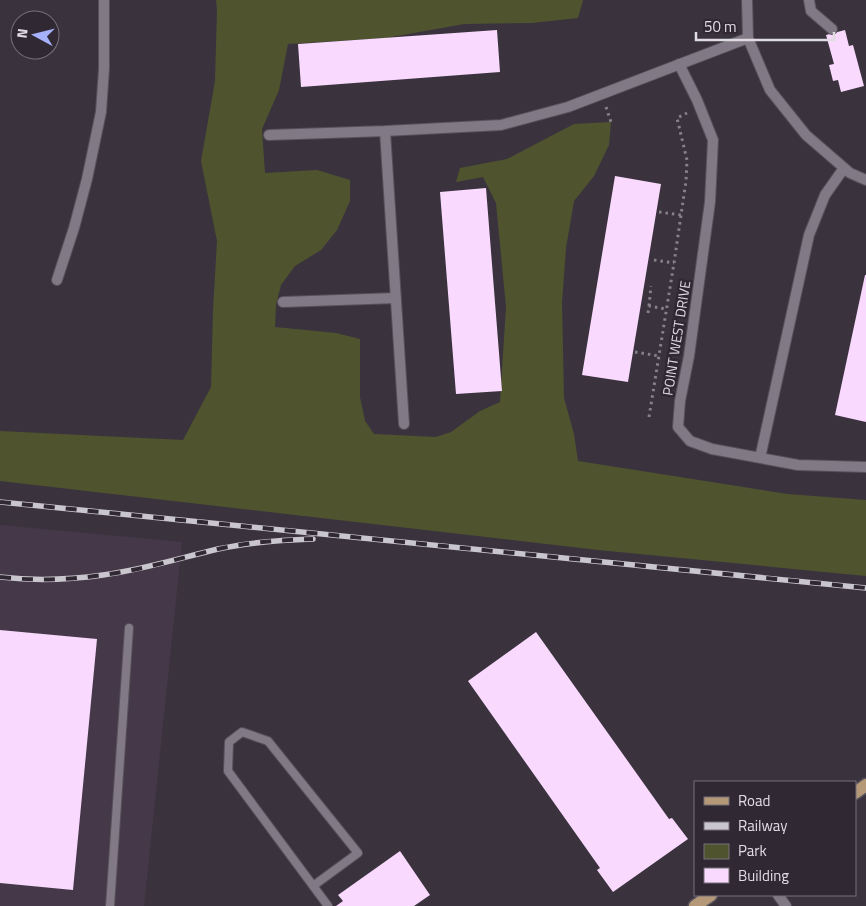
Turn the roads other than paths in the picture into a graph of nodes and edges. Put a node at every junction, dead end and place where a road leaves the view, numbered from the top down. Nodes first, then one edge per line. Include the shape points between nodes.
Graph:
1 (104, 0) edge
2 (747, 0) edge
3 (809, 0) edge
4 (832, 29) dead end
5 (748, 38) junction
6 (679, 64) junction
7 (385, 131) junction
8 (270, 135) dead end
9 (844, 168) junction
10 (866, 180) edge
11 (57, 280) dead end
12 (396, 298) junction
13 (283, 302) dead end
14 (404, 424) dead end
15 (760, 458) junction
16 (866, 467) edge
17 (129, 628) dead end
18 (313, 886) junction
19 (710, 896) edge
20 (110, 906) edge
21 (328, 906) edge
22 (695, 906) edge

1 - 11 street via 101,112 87,179
2 - 5 street
3 - 4 street via 811,11
5 - 6 street
5 - 9 street via 770,90 806,135
6 - 7 street via 568,107 501,125
6 - 15 street, POINT WEST DRIVE via 713,140 710,202 678,427 690,441 712,449
7 - 8 street
7 - 12 street
9 - 10 street
9 - 15 street via 825,195 809,235
12 - 13 street
12 - 14 street
15 - 16 street, POINT WEST DRIVE via 798,465
17 - 20 lane
18 - 18 lane via 228,771 229,742 242,732 268,741 358,853
18 - 21 lane
19 - 22 main road

